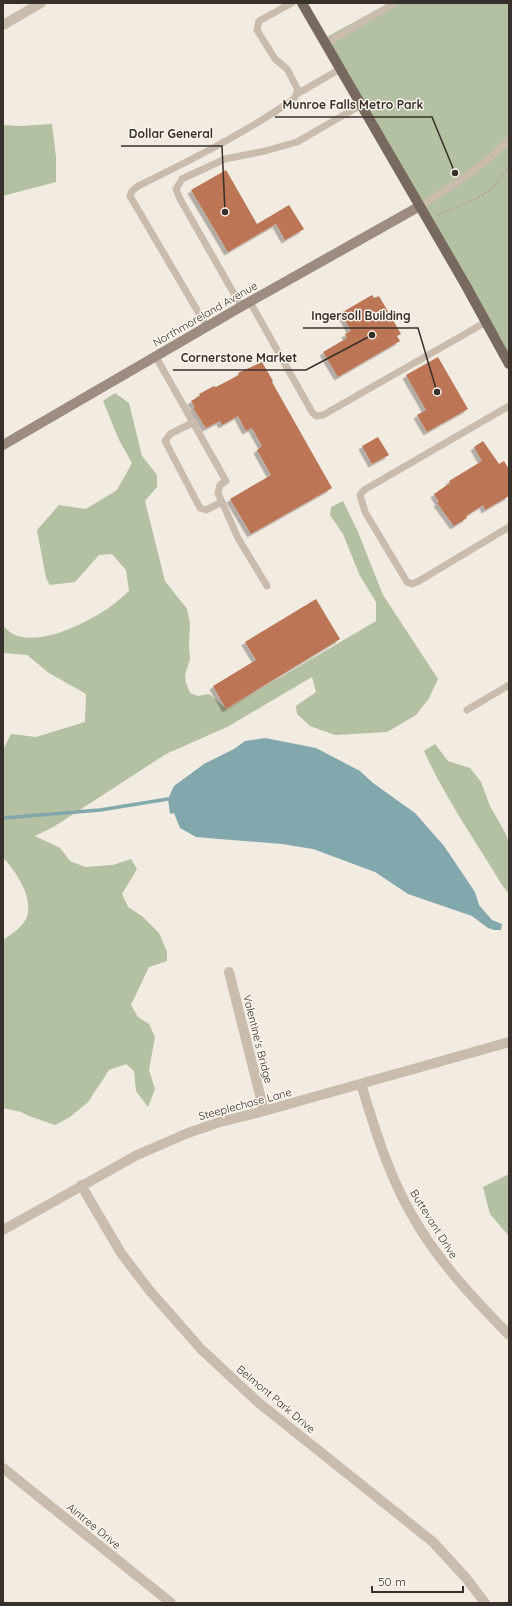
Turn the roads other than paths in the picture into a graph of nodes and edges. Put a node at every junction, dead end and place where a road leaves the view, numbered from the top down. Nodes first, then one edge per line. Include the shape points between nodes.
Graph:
1 (41, 3) edge
2 (292, 3) edge
3 (302, 3) edge
4 (395, 3) edge
5 (3, 25) edge
6 (325, 44) junction
7 (340, 69) junction
8 (297, 94) junction
9 (361, 105) junction
10 (509, 140) edge
11 (420, 206) junction
12 (245, 304) junction
13 (486, 322) junction
14 (207, 326) junction
15 (156, 356) junction
16 (509, 364) edge
17 (509, 406) edge
18 (194, 422) junction
19 (3, 445) edge
20 (222, 502) junction
21 (509, 527) edge
22 (267, 586) dead end
23 (509, 685) edge
24 (467, 710) dead end
25 (229, 972) dead end
26 (509, 1042) edge
27 (361, 1084) junction
28 (264, 1111) junction
29 (81, 1185) junction
30 (3, 1230) edge
31 (509, 1335) edge
32 (3, 1468) edge
33 (171, 1603) edge
34 (485, 1603) edge

1 - 5 street
2 - 8 lane via 260,21 257,30 275,59 287,69 298,90
3 - 6 main road
4 - 6 lane
6 - 7 main road
7 - 8 lane
7 - 9 main road
8 - 14 lane via 283,106 233,136 138,186 130,196
9 - 11 main road
9 - 12 lane via 298,142 225,159 182,179 176,189
10 - 11 lane via 470,175
11 - 12 street, Northmoreland Avenue
11 - 13 main road
12 - 13 lane via 316,416 323,415
12 - 14 street, Northmoreland Avenue
13 - 16 main road
14 - 15 street, Northmoreland Avenue
15 - 18 lane
15 - 19 street, Northmoreland Avenue
17 - 21 lane via 364,490 360,495 360,501 408,582 412,584
18 - 20 lane via 226,481 220,485 218,493
18 - 20 lane via 170,434 165,441 200,508 206,510
20 - 22 lane via 238,538
23 - 24 lane
25 - 28 street, Valentine's Bridge
26 - 27 street, Steeplechase Lane
27 - 28 street, Steeplechase Lane
27 - 31 street, Buttevant Drive via 380,1146 412,1215 449,1270
28 - 29 street, Steeplechase Lane via 188,1133 137,1154
29 - 30 street, Steeplechase Lane
29 - 34 street, Belmont Park Drive via 121,1253 150,1291 201,1349 259,1403 433,1542
32 - 33 street, Aintree Drive

